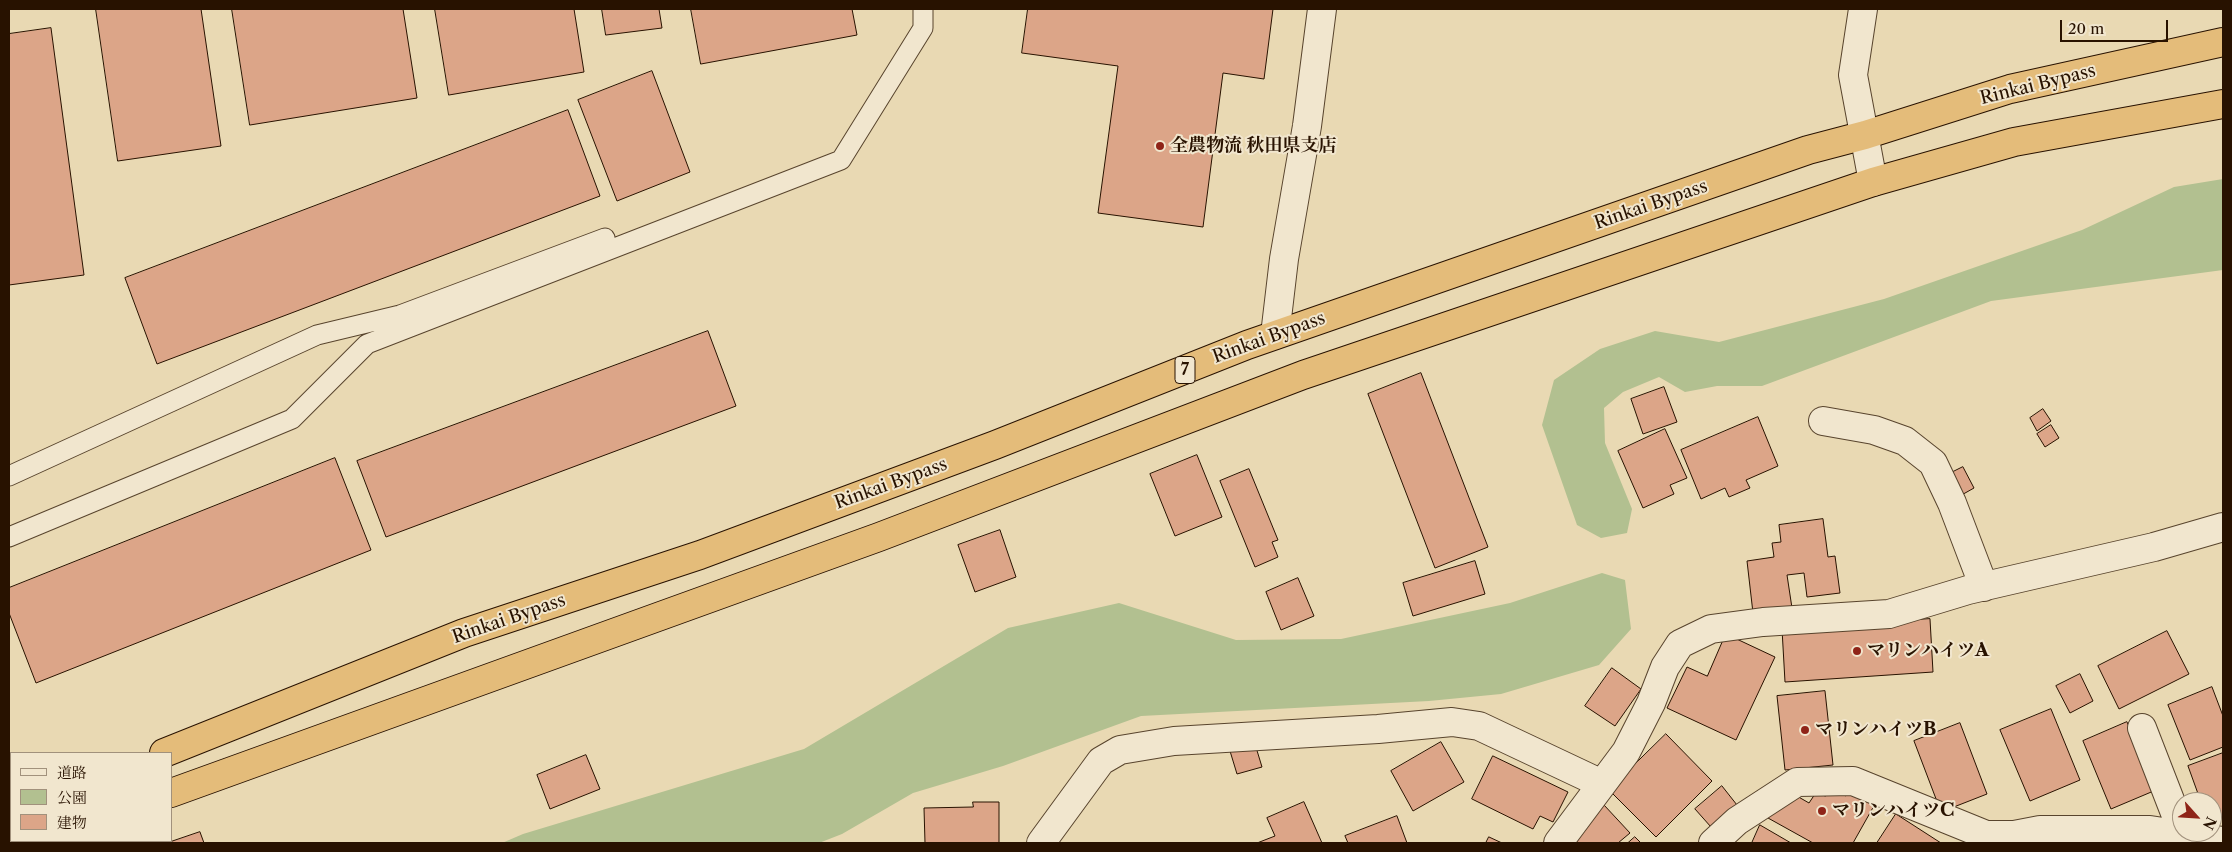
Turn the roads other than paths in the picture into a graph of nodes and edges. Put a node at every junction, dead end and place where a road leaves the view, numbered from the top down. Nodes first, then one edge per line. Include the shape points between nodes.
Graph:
1 (914, 9) edge
2 (923, 9) edge
3 (1322, 9) edge
4 (1863, 9) edge
5 (2223, 42) edge
6 (2223, 104) edge
7 (1865, 135) junction
8 (1873, 182) junction
9 (1275, 335) junction
10 (1823, 421) dead end
11 (9, 476) edge
12 (2223, 527) edge
13 (9, 537) edge
14 (1984, 587) junction
15 (2142, 728) dead end
16 (166, 752) edge
17 (1602, 784) junction
18 (172, 793) edge
19 (2172, 805) edge
20 (2172, 832) edge
21 (2011, 839) edge
22 (1041, 843) edge
23 (1558, 843) edge
24 (1713, 843) edge

1 - 11 lane via 914,21 839,149 400,316 317,335
2 - 13 lane via 923,28 841,160 367,344 292,419
3 - 9 street
4 - 7 street via 1853,75
5 - 7 highway, Rinkai Bypass / 7 via 2010,89
6 - 8 highway via 2014,142
7 - 8 street
7 - 9 highway, Rinkai Bypass / 7 via 1808,150
8 - 18 highway via 1303,375 879,537
9 - 16 highway, Rinkai Bypass / 7 via 995,445 700,555 464,633
10 - 14 street via 1874,430 1905,441 1933,463
12 - 14 street via 2154,547
14 - 17 street via 1889,614 1763,622 1711,629 1680,644 1626,752
15 - 19 street
17 - 22 street via 1479,726 1452,722 1174,741 1120,750 1101,761
17 - 23 street
20 - 21 street via 2040,830
21 - 24 street via 1986,835 1853,781 1797,782 1737,821

